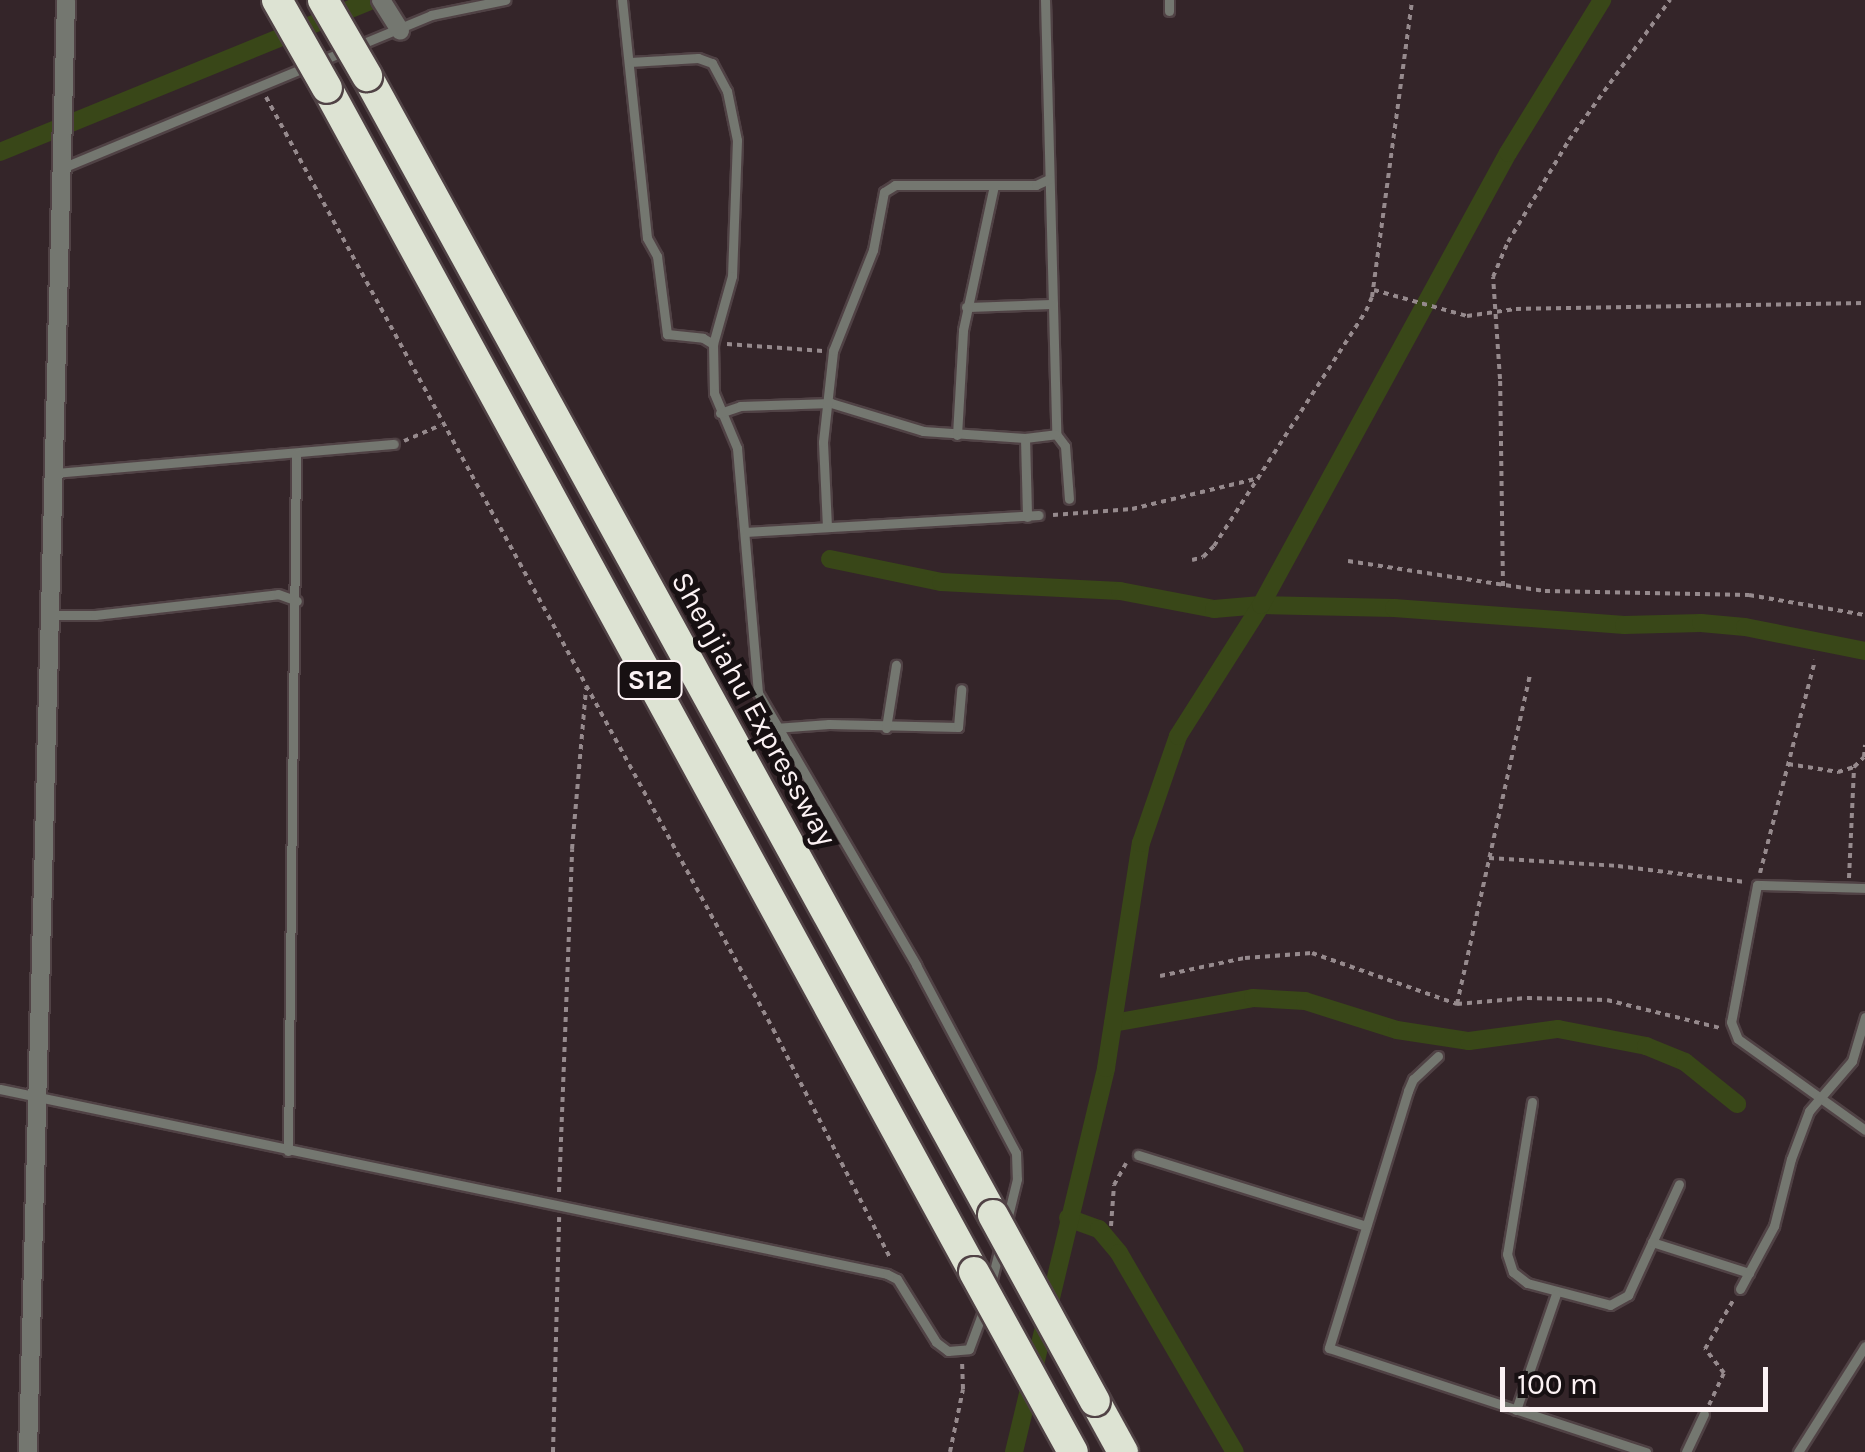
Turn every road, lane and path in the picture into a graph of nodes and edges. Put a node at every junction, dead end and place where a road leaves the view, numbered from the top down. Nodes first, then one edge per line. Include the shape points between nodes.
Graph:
1 (66, 0) edge
2 (277, 0) edge
3 (323, 0) edge
4 (382, 0) edge
5 (505, 0) edge
6 (622, 0) edge
7 (1045, 0) edge
8 (1412, 0) edge
9 (1670, 0) edge
10 (396, 24) junction
11 (630, 62) junction
12 (261, 86) junction
13 (60, 161) junction
14 (1049, 179) junction
15 (994, 185) junction
16 (1372, 290) junction
17 (1865, 302) edge
18 (1053, 304) junction
19 (966, 307) junction
20 (1492, 313) junction
21 (713, 344) junction
22 (833, 351) junction
23 (830, 403) junction
24 (720, 413) junction
25 (442, 425) junction
26 (1056, 434) junction
27 (957, 435) junction
28 (1025, 438) junction
29 (394, 444) joint
30 (296, 453) junction
31 (52, 474) junction
32 (1259, 478) junction
33 (1069, 499) dead end
34 (1038, 516) joint
35 (1027, 517) junction
36 (828, 527) junction
37 (745, 532) junction
38 (1192, 560) dead end
39 (1348, 562) dead end
40 (1503, 586) junction
41 (298, 601) junction
42 (48, 615) junction
43 (1865, 616) edge
44 (1816, 660) dead end
45 (896, 664) dead end
46 (1530, 674) dead end
47 (586, 688) junction
48 (961, 689) dead end
49 (775, 728) junction
50 (886, 728) junction
51 (1865, 745) edge
52 (1788, 764) junction
53 (1854, 768) junction
54 (1489, 858) junction
55 (1757, 884) junction
56 (1848, 888) junction
57 (1865, 888) edge
58 (1160, 976) dead end
59 (1457, 1004) junction
60 (1865, 1017) edge
61 (1734, 1030) junction
62 (1438, 1056) dead end
63 (0, 1089) edge
64 (1822, 1096) junction
65 (38, 1098) junction
66 (1532, 1102) dead end
67 (1865, 1130) edge
68 (288, 1151) junction
69 (1138, 1155) joint
70 (1679, 1184) dead end
71 (559, 1208) junction
72 (1111, 1226) dead end
73 (1366, 1226) junction
74 (1652, 1242) junction
75 (1749, 1273) junction
76 (897, 1279) junction
77 (1740, 1290) joint
78 (1556, 1294) junction
79 (1865, 1346) edge
80 (960, 1351) junction
81 (1516, 1410) junction
82 (1704, 1414) joint
83 (28, 1452) edge
84 (553, 1452) edge
85 (950, 1452) edge
86 (1073, 1452) edge
87 (1122, 1452) edge
88 (1646, 1452) edge
89 (1686, 1452) edge
90 (1798, 1452) edge

1 - 13 street
2 - 86 highway, S12, bridge
3 - 87 highway, Shenjiahu Expressway / S12, bridge
4 - 10 street
5 - 10 lane
6 - 11 lane
7 - 14 lane
8 - 16 path
9 - 20 path via 1600,92 1508,242 1493,277
10 - 12 lane
11 - 21 lane via 647,238 657,256 667,334
11 - 21 lane via 712,62 727,91 738,140 732,276
12 - 13 lane
12 - 25 path
13 - 31 street
14 - 15 lane
14 - 18 lane
15 - 19 lane
15 - 22 lane via 895,185 884,192 873,250
16 - 20 path via 1466,316
16 - 32 path via 1366,312
17 - 20 path
18 - 19 lane
18 - 26 lane
19 - 27 lane
20 - 40 path via 1500,379
21 - 22 path
21 - 24 lane
22 - 23 lane
23 - 24 lane via 740,406
23 - 27 lane
23 - 36 lane via 824,442
24 - 37 lane via 737,448
25 - 29 path
25 - 47 path
26 - 28 lane
26 - 33 lane via 1066,446
27 - 28 lane
28 - 35 lane
29 - 30 lane
30 - 31 lane
30 - 41 lane
31 - 42 street
32 - 34 path via 1132,510
32 - 38 path via 1214,546
34 - 35 lane
35 - 36 lane
36 - 37 lane
37 - 49 lane via 754,672
39 - 40 path
40 - 43 path via 1750,594
41 - 42 lane via 278,594
41 - 68 lane
42 - 65 street
44 - 52 path
45 - 50 lane
46 - 54 path
47 - 71 path via 572,849
47 - 76 path via 883,1236
48 - 50 lane via 958,728
49 - 50 lane
49 - 80 lane via 916,966 1016,1153 1017,1179 976,1339
51 - 53 path
52 - 53 path
52 - 55 path
53 - 56 path
54 - 55 path
54 - 59 path
55 - 56 lane
55 - 61 lane via 1734,988
56 - 57 lane
58 - 59 path via 1245,958 1312,953
59 - 61 path via 1607,1000
60 - 64 lane via 1852,1062
61 - 64 lane via 1759,1056
62 - 73 lane via 1413,1079
63 - 65 lane
64 - 67 lane
64 - 75 lane via 1790,1158 1774,1226
65 - 68 lane
65 - 83 street
66 - 78 lane via 1507,1254 1513,1272
68 - 71 lane
69 - 72 path via 1114,1185
69 - 73 lane
70 - 74 lane
71 - 76 lane
71 - 84 path
73 - 81 lane via 1329,1348
74 - 75 lane
74 - 78 lane via 1628,1295 1610,1305
75 - 77 lane
76 - 80 lane via 936,1342 948,1352
77 - 82 path via 1708,1336 1705,1349 1724,1373
78 - 81 lane
79 - 90 lane
80 - 85 path via 963,1389
81 - 88 lane
82 - 89 lane

